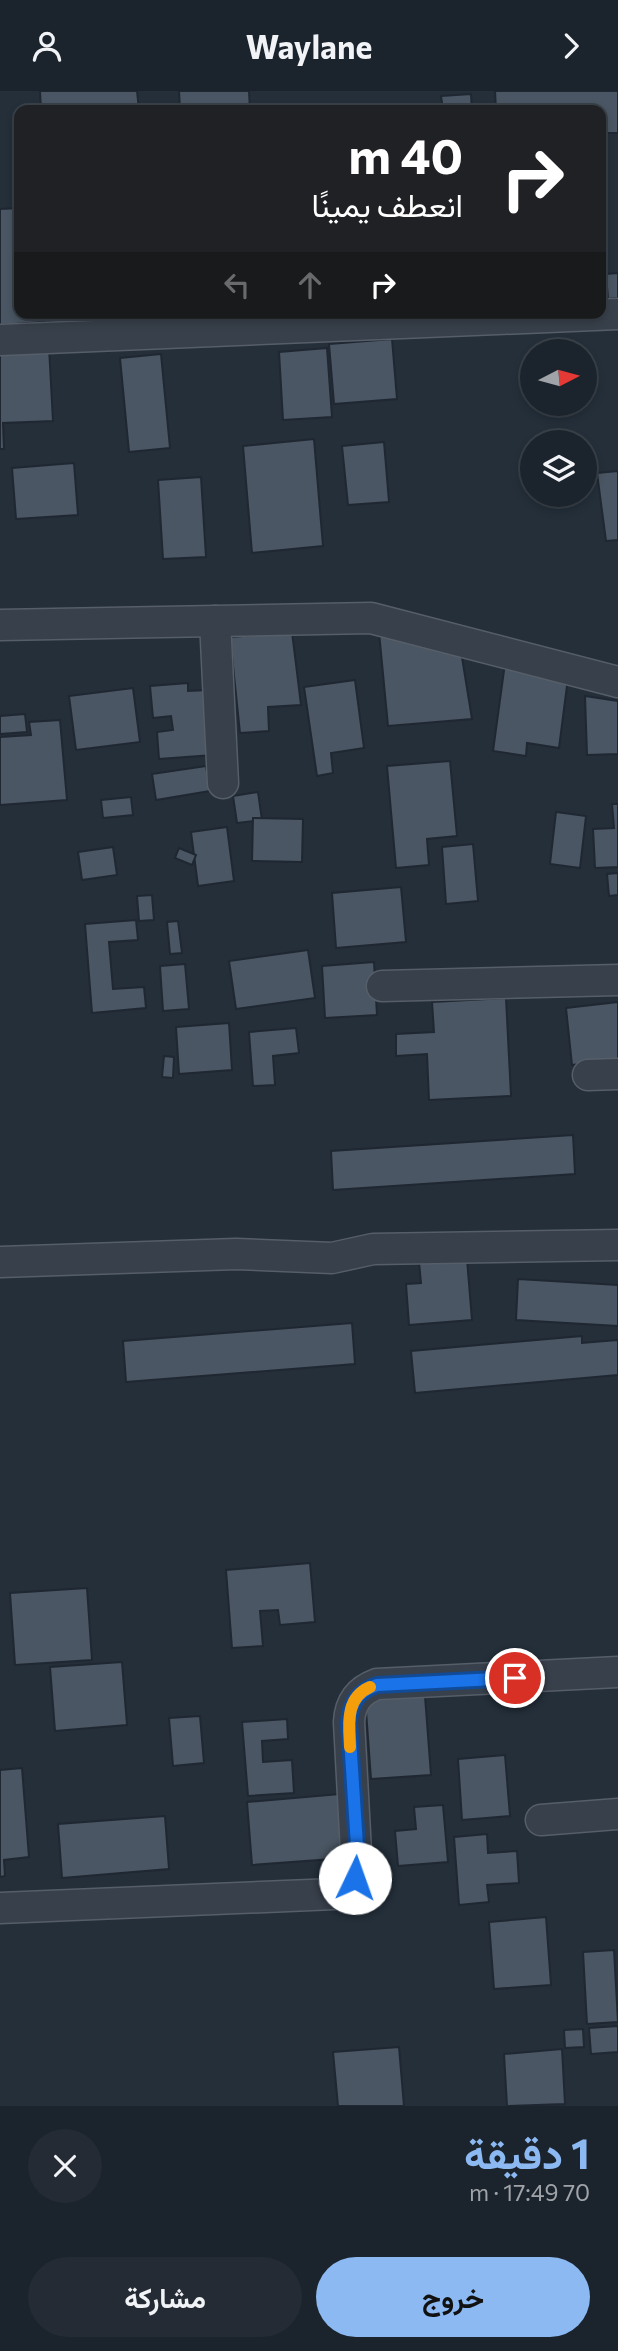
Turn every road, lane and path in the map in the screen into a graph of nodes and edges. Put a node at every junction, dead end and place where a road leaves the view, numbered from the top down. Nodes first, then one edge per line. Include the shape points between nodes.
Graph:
1 (499, 319) edge
2 (0, 340) edge
3 (215, 621) junction
4 (0, 625) edge
5 (618, 682) edge
6 (223, 783) dead end
7 (618, 980) edge
8 (382, 986) dead end
9 (618, 1074) edge
10 (588, 1075) dead end
11 (618, 1245) edge
12 (0, 1262) edge
13 (618, 1672) edge
14 (618, 1814) edge
15 (541, 1820) dead end
16 (0, 1908) edge

1 - 2 street
3 - 4 street
3 - 5 street via 371,618
3 - 6 street
7 - 8 street
9 - 10 street
11 - 12 street via 373,1249 332,1258 236,1254
13 - 16 street via 366,1688 349,1712 358,1861 355,1878 343,1891
14 - 15 street

